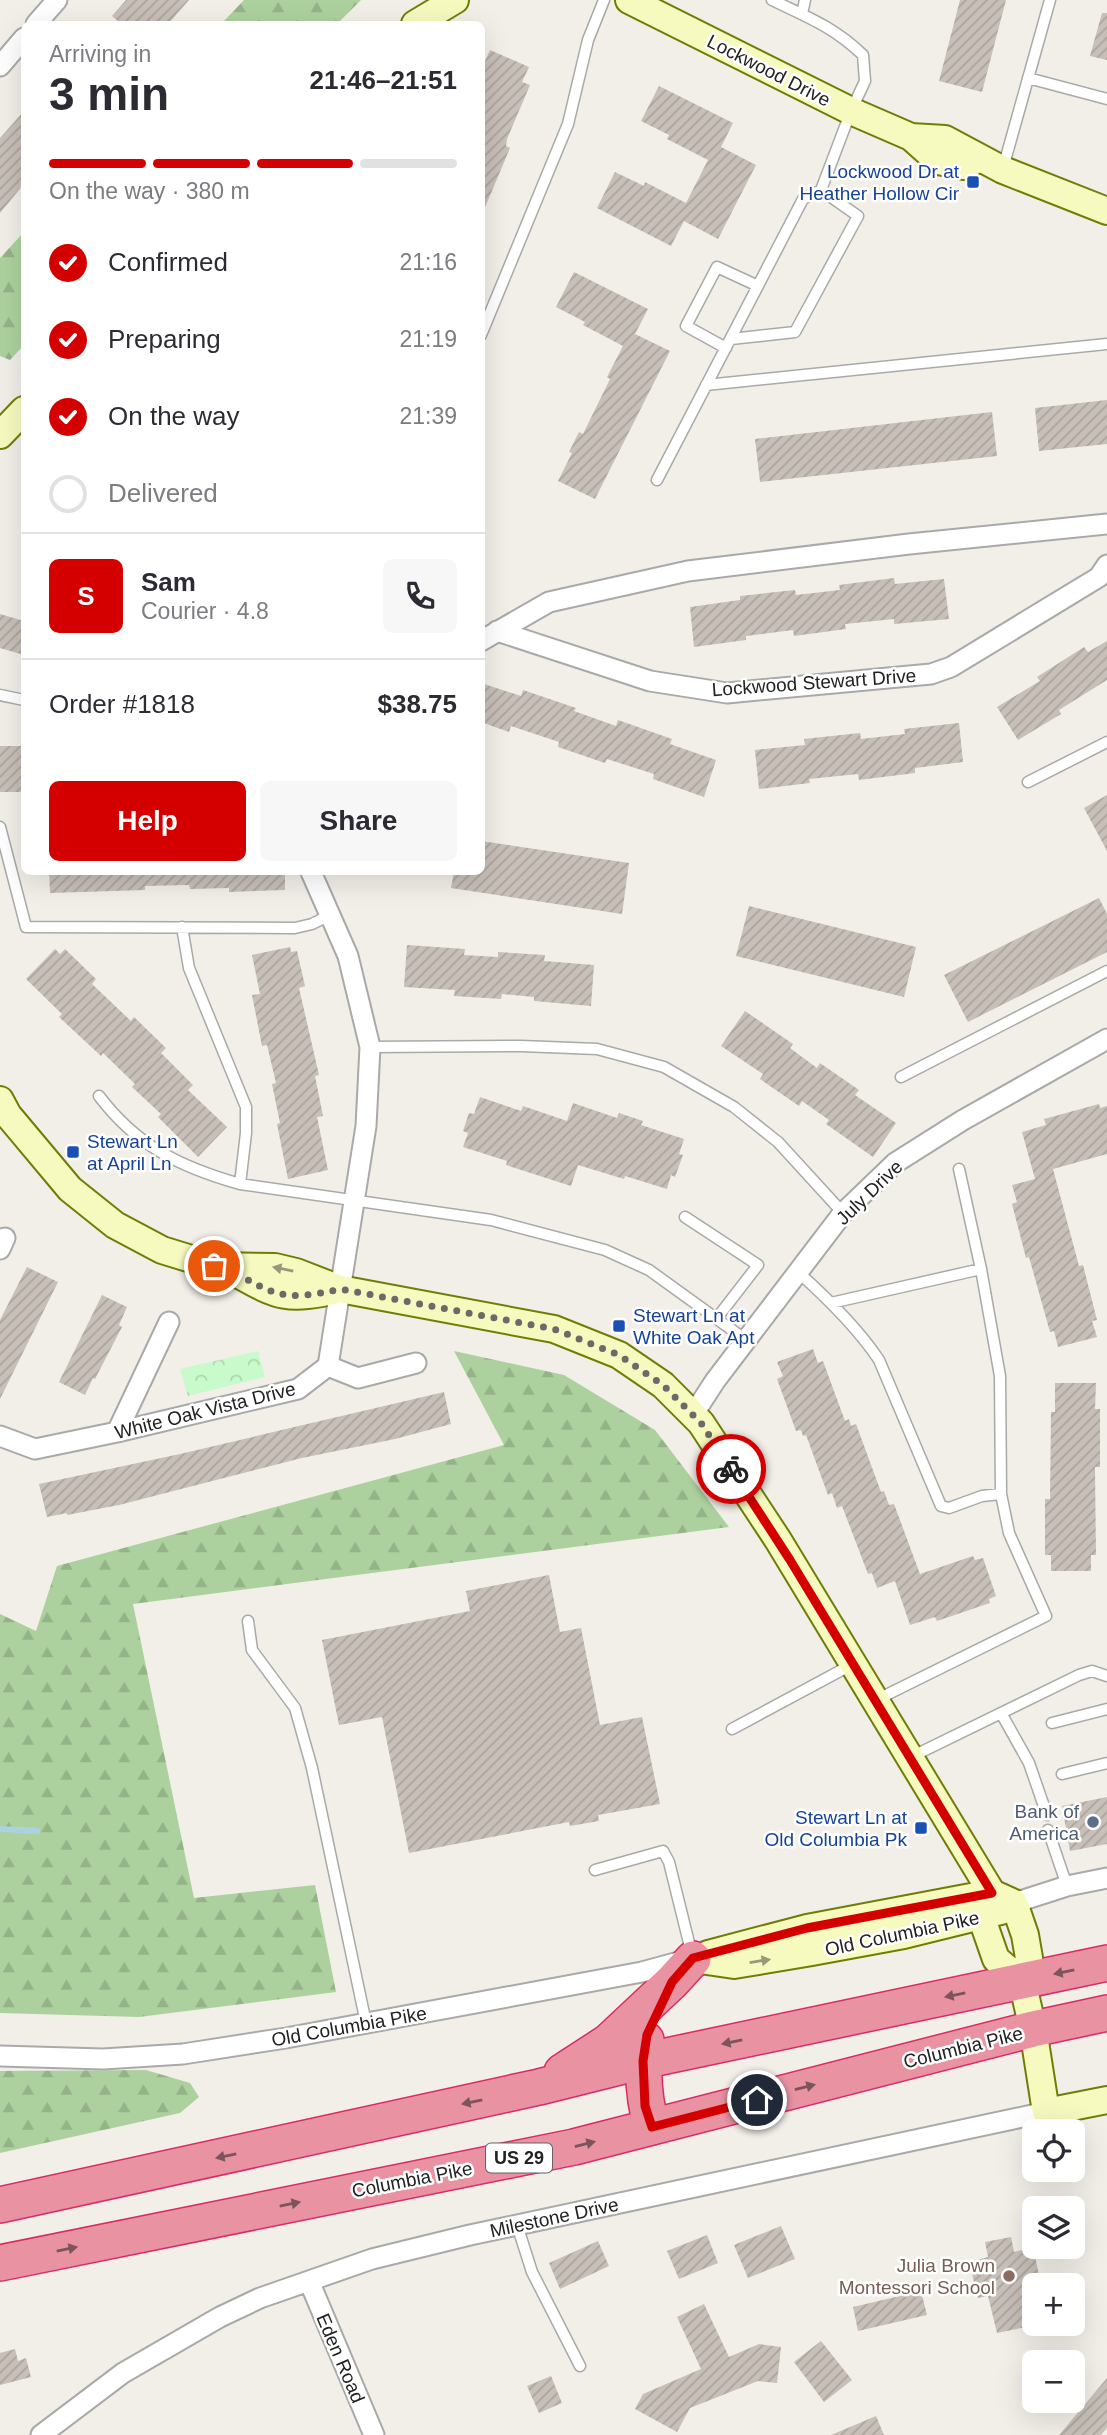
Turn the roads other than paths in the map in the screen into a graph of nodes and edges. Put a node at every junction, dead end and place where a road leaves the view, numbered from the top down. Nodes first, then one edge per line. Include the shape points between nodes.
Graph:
1 (57, 0) edge
2 (455, 0) edge
3 (604, 0) edge
4 (629, 0) edge
5 (772, 0) edge
6 (806, 0) edge
7 (1050, 0) edge
8 (802, 14) junction
9 (39, 21) edge
10 (420, 21) edge
11 (21, 42) edge
12 (0, 66) edge
13 (1028, 78) junction
14 (1107, 99) edge
15 (851, 111) junction
16 (992, 164) junction
17 (821, 190) junction
18 (1107, 211) edge
19 (758, 286) junction
20 (485, 325) edge
21 (729, 343) junction
22 (1107, 344) edge
23 (706, 385) junction
24 (21, 413) edge
25 (0, 435) edge
26 (657, 480) dead end
27 (1107, 524) edge
28 (1107, 565) edge
29 (489, 636) edge
30 (0, 695) edge
31 (21, 699) edge
32 (1107, 742) edge
33 (1028, 782) dead end
34 (0, 827) edge
35 (312, 875) edge
36 (330, 915) junction
37 (182, 927) junction
38 (1107, 971) edge
39 (1107, 1039) edge
40 (370, 1048) junction
41 (901, 1077) dead end
42 (99, 1096) dead end
43 (0, 1100) edge
44 (959, 1169) dead end
45 (240, 1184) junction
46 (354, 1202) junction
47 (843, 1213) junction
48 (685, 1217) dead end
49 (981, 1269) junction
50 (798, 1272) junction
51 (340, 1289) junction
52 (831, 1303) junction
53 (717, 1318) junction
54 (169, 1322) dead end
55 (746, 1340) junction
56 (416, 1363) dead end
57 (328, 1366) junction
58 (693, 1415) junction
59 (117, 1432) junction
60 (0, 1436) edge
61 (1001, 1494) junction
62 (248, 1620) dead end
63 (854, 1664) junction
64 (1107, 1676) edge
65 (876, 1700) junction
66 (1107, 1709) edge
67 (1002, 1713) junction
68 (1052, 1723) dead end
69 (732, 1729) dead end
70 (910, 1757) junction
71 (1107, 1763) edge
72 (1062, 1774) dead end
73 (1047, 1815) dead end
74 (1048, 1829) dead end
75 (595, 1870) dead end
76 (1107, 1878) edge
77 (1067, 1886) junction
78 (996, 1904) junction
79 (1107, 1963) edge
80 (682, 1970) junction
81 (1021, 1980) junction
82 (1107, 2013) edge
83 (366, 2022) junction
84 (1034, 2029) junction
85 (0, 2056) edge
86 (643, 2061) junction
87 (539, 2087) junction
88 (1107, 2100) edge
89 (1046, 2112) junction
90 (652, 2127) junction
91 (0, 2205) edge
92 (517, 2225) junction
93 (0, 2263) edge
94 (309, 2281) junction
95 (580, 2366) dead end
96 (41, 2435) edge
97 (374, 2435) edge

1 - 9 street
2 - 10 street
3 - 20 lane via 588,40 568,124
4 - 15 street, Lockwood Drive
5 - 8 lane
6 - 8 lane
7 - 13 lane
8 - 15 lane via 844,37 863,55 865,81
11 - 12 street
13 - 14 lane
13 - 16 lane
15 - 16 street, Lockwood Drive via 911,137 938,161 964,166
15 - 17 lane
16 - 18 street
17 - 19 lane via 803,199
17 - 21 lane via 858,216 795,332
19 - 21 lane
19 - 21 lane via 717,267 686,326
21 - 23 lane
22 - 23 lane
23 - 26 lane
24 - 25 street
27 - 29 street, Lockwood Stewart Drive via 688,571 549,602
28 - 29 street, Lockwood Stewart Drive via 1099,577 951,667 931,674 727,692 650,681
30 - 31 lane
32 - 33 lane
34 - 37 lane via 26,927
35 - 36 street
36 - 37 lane via 295,928
36 - 40 street via 348,956
37 - 45 lane via 189,968 246,1107
38 - 41 lane
39 - 47 street, July Drive via 895,1163
40 - 46 street via 366,1126
40 - 47 lane via 597,1049 664,1067 734,1107 778,1142
42 - 45 lane via 144,1142 173,1160
43 - 51 street via 70,1189 115,1226 163,1250 223,1266 273,1294 311,1296
44 - 49 lane
45 - 46 lane
46 - 51 street
46 - 53 lane via 491,1220 605,1250 649,1270
47 - 50 street, July Drive
48 - 53 lane via 758,1265
49 - 52 lane
49 - 61 lane via 1000,1376
50 - 52 lane
50 - 55 street, July Drive
51 - 57 street
51 - 58 street via 554,1329 619,1355 663,1385
52 - 61 lane via 879,1360 941,1506
53 - 55 lane
54 - 59 street
55 - 58 street, July Drive
56 - 57 street via 358,1378
57 - 59 street, White Oak Vista Drive via 298,1389
58 - 63 street
59 - 60 street, White Oak Vista Drive via 35,1449
61 - 65 lane via 1009,1533 1046,1616
62 - 83 lane via 252,1650 295,1708
63 - 65 street
63 - 69 lane
64 - 67 lane via 1092,1671 1079,1675
65 - 70 street
66 - 68 lane
67 - 70 lane
67 - 73 lane via 1030,1763
70 - 78 street
71 - 72 lane
74 - 77 lane
75 - 80 lane via 663,1851 669,1862
76 - 77 street, Old Columbia Pike
77 - 78 street, Old Columbia Pike
78 - 80 street, Old Columbia Pike via 904,1935
78 - 81 street via 996,1959
78 - 81 street via 1025,1935 1029,1958
79 -> 81 highway
80 - 83 street, Old Columbia Pike via 642,1972
80 - 86 highway via 647,2035
80 - 87 highway via 608,2042
81 - 84 street
81 -> 86 highway
82 - 84 highway, Columbia Pike / US 29
83 - 85 street, Old Columbia Pike via 183,2054 103,2059
84 - 89 street
90 -> 84 highway, Columbia Pike / US 29
86 - 87 highway
86 - 90 highway via 645,2106
87 -> 91 highway
88 - 89 street, Milestone Drive
89 - 92 street, Milestone Drive
93 -> 90 highway, Columbia Pike / US 29 via 574,2147
92 - 94 street, Milestone Drive via 372,2259
92 - 95 lane via 531,2272
94 - 96 street, Milestone Drive via 260,2298 123,2373
94 - 97 street, Eden Road

